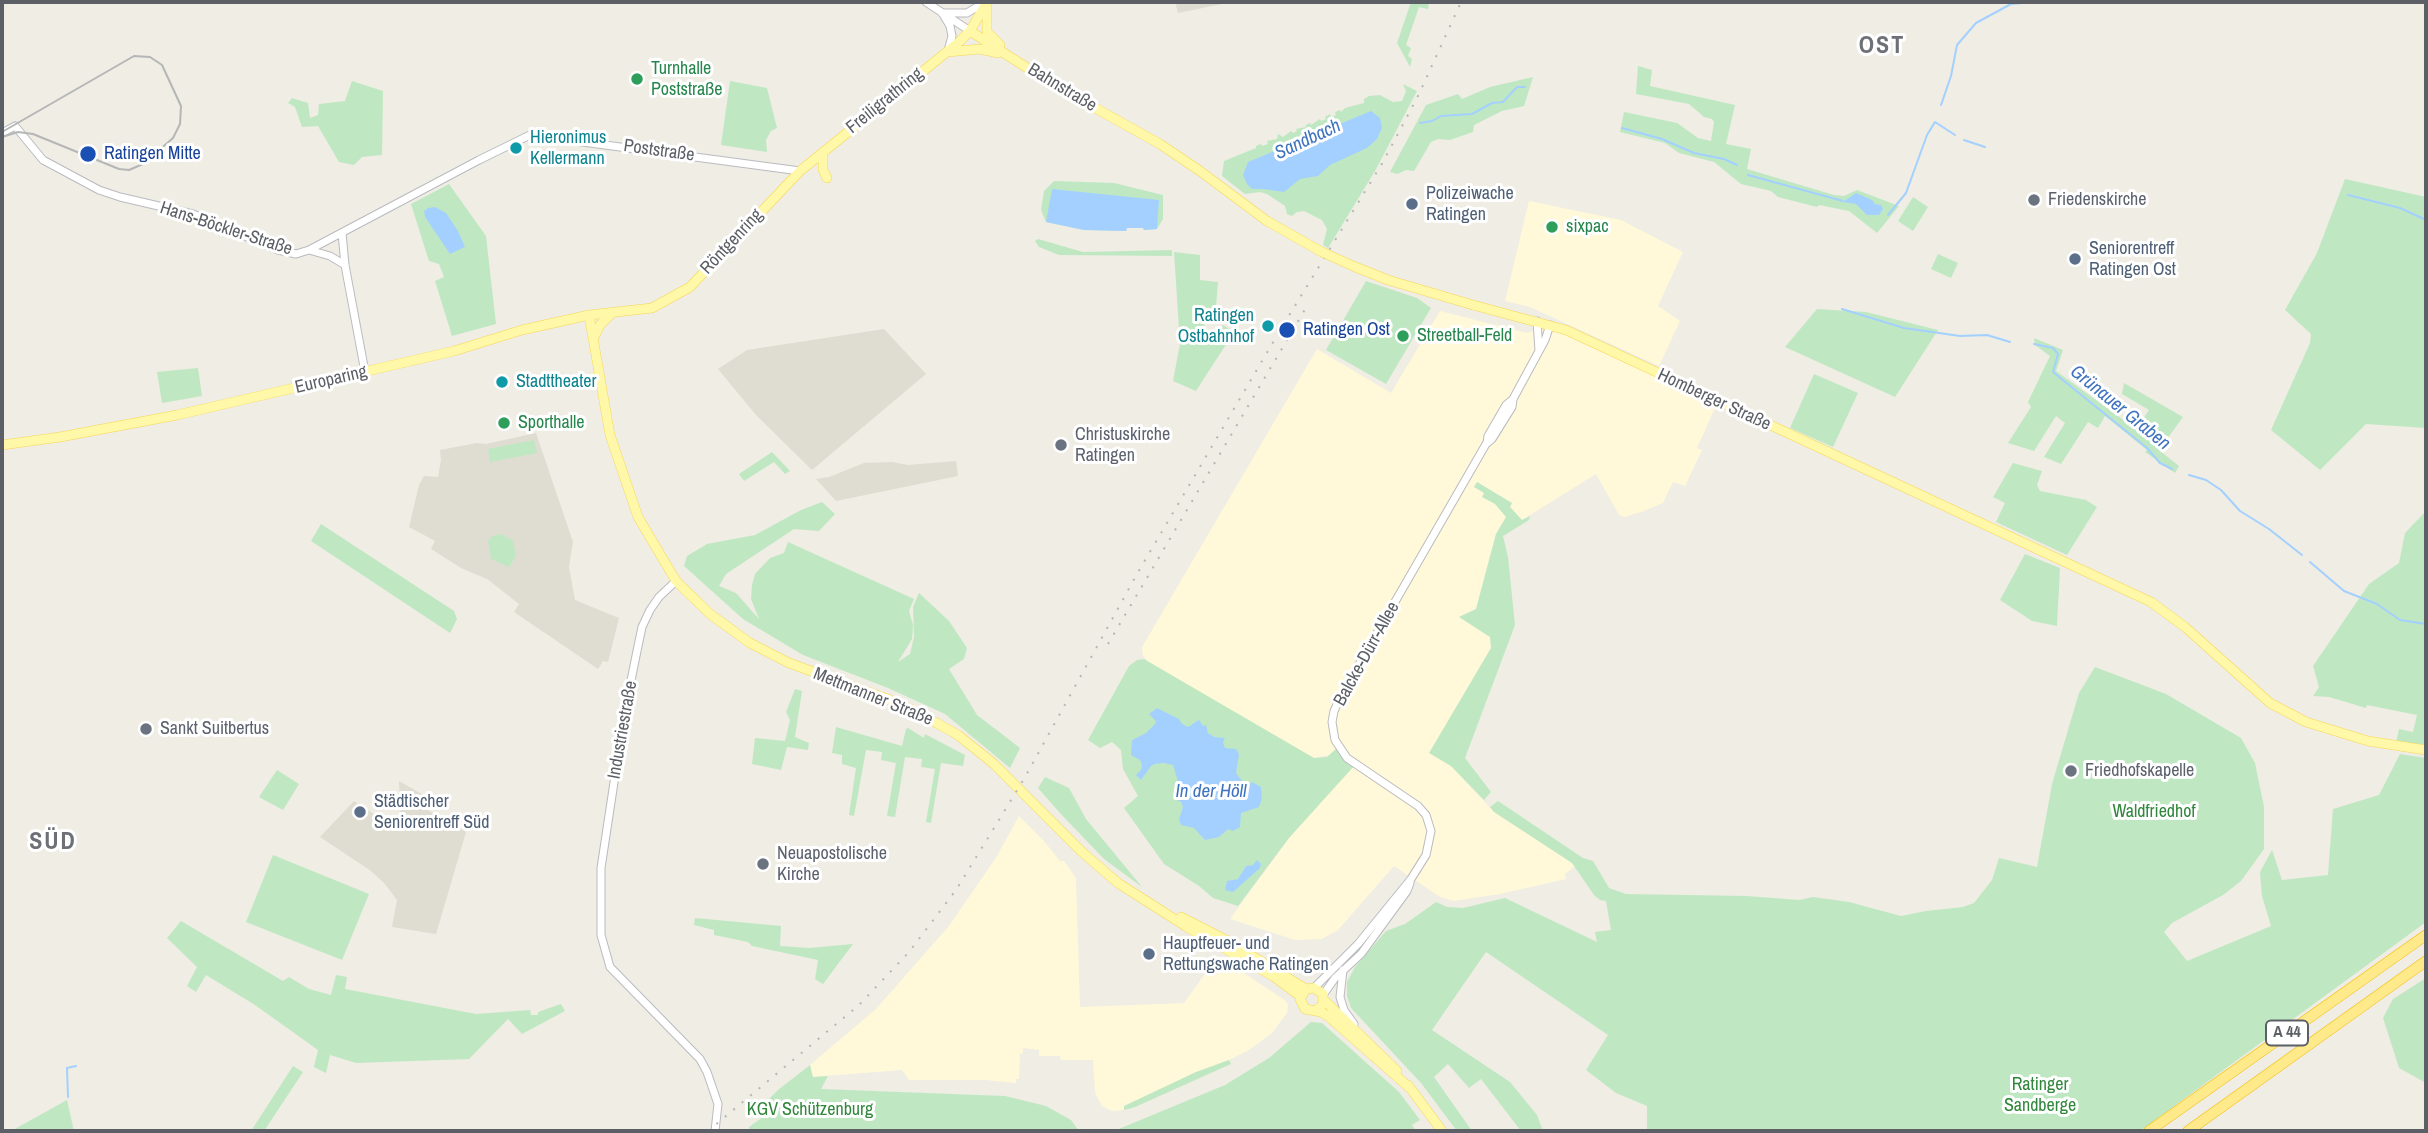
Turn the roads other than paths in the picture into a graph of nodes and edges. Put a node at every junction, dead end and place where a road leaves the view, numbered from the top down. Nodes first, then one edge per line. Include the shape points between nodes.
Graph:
1 (926, 2) edge
2 (987, 2) edge
3 (941, 13) junction
4 (970, 31) junction
5 (947, 52) junction
6 (1010, 56) junction
7 (2, 133) edge
8 (519, 140) joint
9 (823, 152) junction
10 (800, 171) junction
11 (1200, 171) joint
12 (827, 178) dead end
13 (342, 233) junction
14 (309, 250) junction
15 (345, 265) junction
16 (658, 304) joint
17 (613, 312) junction
18 (589, 315) junction
19 (1538, 321) junction
20 (1550, 325) junction
21 (593, 339) junction
22 (1539, 351) junction
23 (365, 372) junction
24 (2, 445) edge
25 (676, 581) junction
26 (2426, 750) edge
27 (1411, 879) junction
28 (1157, 907) junction
29 (2426, 935) edge
30 (2426, 961) edge
31 (1343, 970) junction
32 (1307, 991) junction
33 (1324, 998) junction
34 (1316, 1011) junction
35 (1380, 1053) junction
36 (1411, 1089) junction
37 (715, 1131) edge
38 (1442, 1131) edge
39 (2149, 1131) edge
40 (2188, 1131) edge

1 - 3 street, Bahnstraße
2 - 3 street via 967,13
2 - 4 main road, Freiligrathring
2 - 6 main road via 987,32
3 - 4 street, Bahnstraße
3 - 5 street via 952,36
4 - 5 main road, Freiligrathring
4 - 6 main road, Bahnstraße
5 - 6 main road via 980,49
5 - 9 main road, Freiligrathring
6 - 11 main road, Bahnstraße
7 - 14 street, Hans-Böckler-Straße via 15,126 43,160 99,190 193,214 278,250 296,254
8 - 10 street, Poststraße via 542,135
8 - 13 street, Hans-Böckler-Straße
9 - 10 main road, Freiligrathring
9 - 12 main road
10 - 16 main road, Röntgenring via 690,286
11 - 19 main road, Homberger Straße, bridge via 1283,231 1353,266 1400,284
13 - 14 street, Hans-Böckler-Straße
13 - 15 street
14 - 15 street
15 - 23 street
16 - 17 main road, Europaring
17 - 18 main road, Europaring
17 - 21 main road
18 - 21 main road
18 - 23 main road, Europaring
19 - 20 main road, Homberger Straße
19 - 22 street
20 - 22 street, Balcke-Dürr-Allee
20 - 26 main road, Homberger Straße via 2151,602 2270,703 2306,722 2368,741
21 - 25 main road via 610,435 625,482 638,517
22 - 27 street, Balcke-Dürr-Allee via 1512,407 1486,444 1334,711 1335,740 1347,758 1418,806 1428,819 1430,843
23 - 24 main road, Europaring via 177,415
25 - 28 main road, Mettmanner Straße via 750,643 789,663 917,712 958,735 994,764 1090,860
25 - 37 street, Industriestraße via 659,597 642,627 601,868 601,935 610,967 700,1059 718,1104
27 - 31 street, Balcke-Dürr-Allee via 1372,939
27 - 32 street, Balcke-Dürr-Allee via 1359,944
28 - 32 main road, Mettmanner Straße via 1273,976
28 - 32 main road, Mettmanner Straße via 1228,941
29 - 39 highway, A 44
30 - 40 highway, A 44
31 - 33 street, Balcke-Dürr-Allee
31 - 35 street via 1340,997 1344,1010
32 - 33 main road
32 - 34 main road via 1302,1006
33 - 34 main road
33 - 35 main road
34 - 36 main road via 1328,1016
35 - 36 main road
36 - 38 main road

